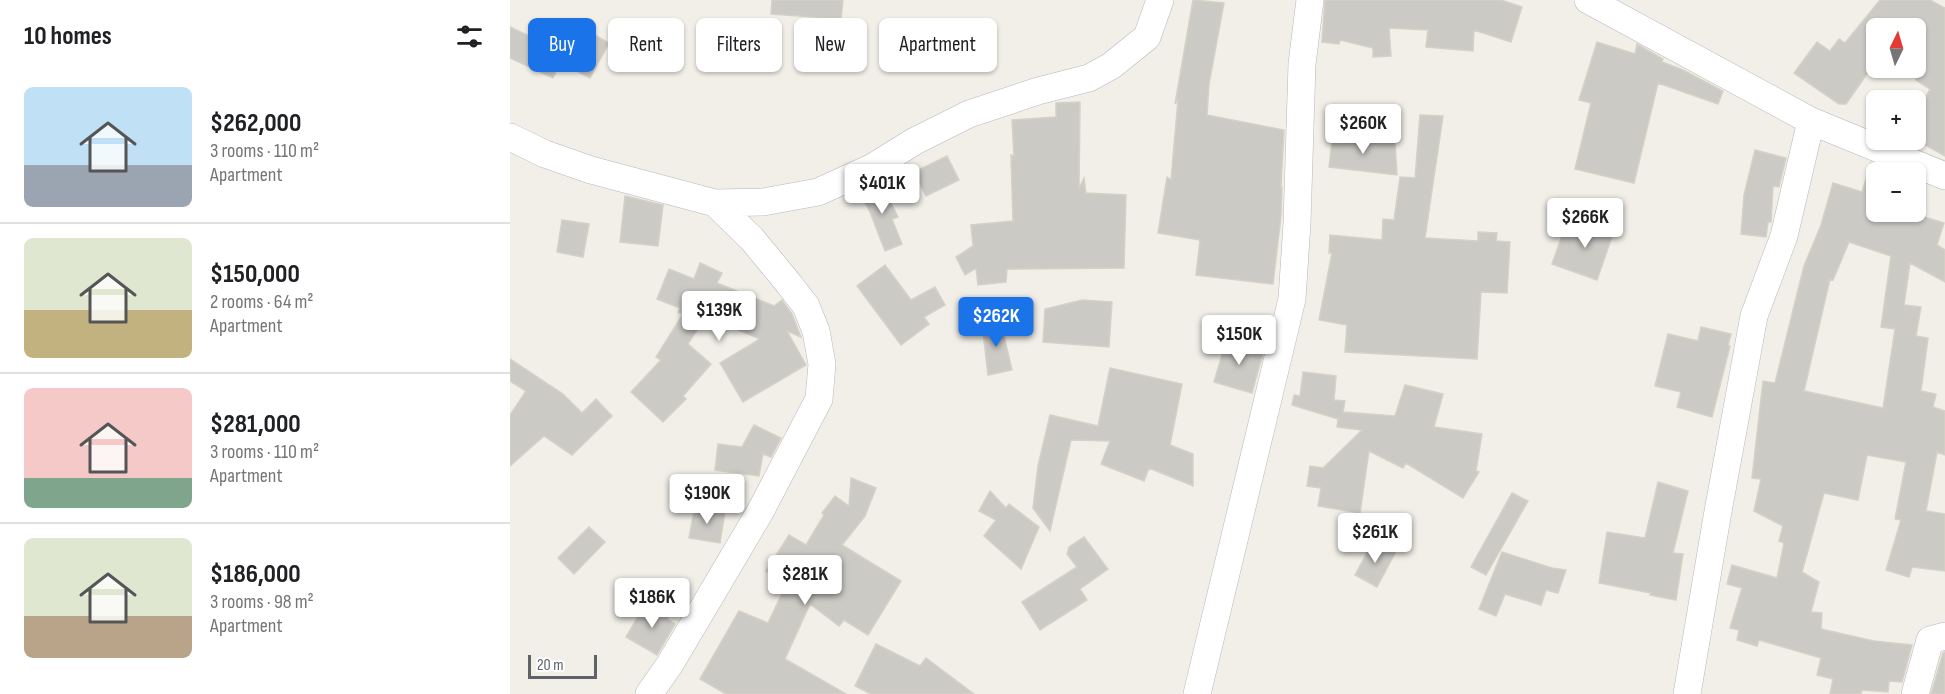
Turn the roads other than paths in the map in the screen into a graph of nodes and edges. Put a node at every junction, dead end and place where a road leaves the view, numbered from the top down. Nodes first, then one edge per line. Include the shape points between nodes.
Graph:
1 (1160, 0) edge
2 (1310, 0) edge
3 (1588, 0) edge
4 (1811, 121) junction
5 (510, 137) edge
6 (1945, 176) edge
7 (715, 203) junction
8 (1945, 636) edge
9 (649, 694) edge
10 (1197, 694) edge
11 (1688, 694) edge
12 (1915, 694) edge

1 - 7 street via 1147,37 1089,78 969,114 873,167 818,192 763,202
2 - 10 street via 1302,64 1292,299
3 - 4 street
4 - 6 street
4 - 11 street via 1784,236 1754,316
5 - 7 street via 591,170
7 - 9 street via 752,239 806,306 822,364 819,399 760,512
8 - 12 street via 1930,640

